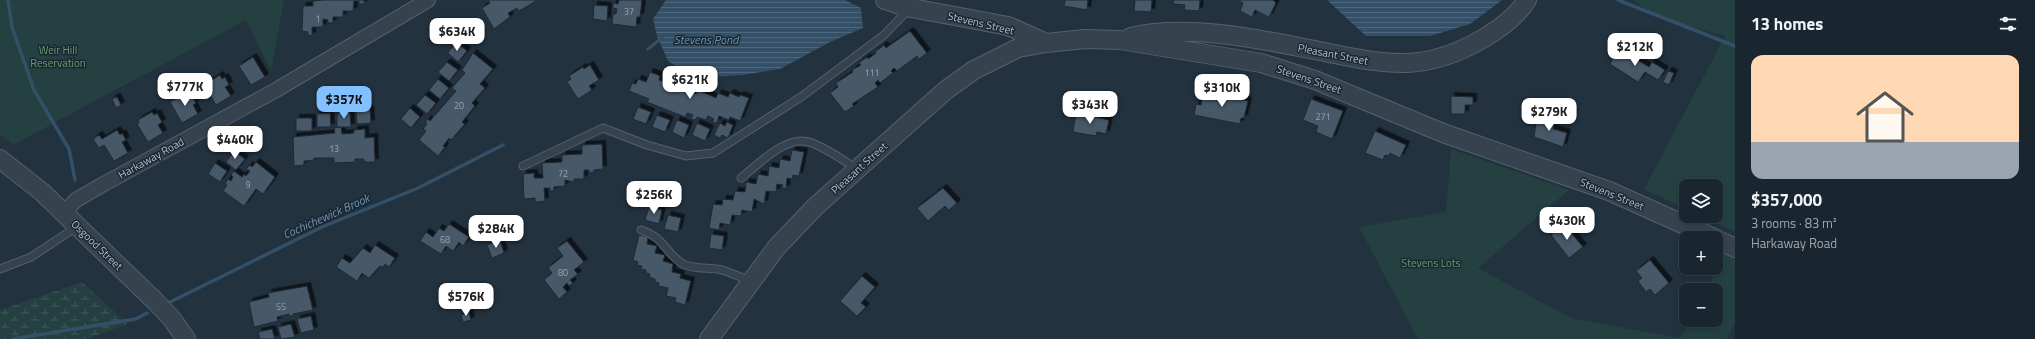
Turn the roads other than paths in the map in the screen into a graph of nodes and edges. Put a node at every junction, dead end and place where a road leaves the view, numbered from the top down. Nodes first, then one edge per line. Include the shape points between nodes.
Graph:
1 (428, 0) edge
2 (885, 0) edge
3 (1525, 3) edge
4 (911, 7) junction
5 (1120, 40) junction
6 (1046, 43) junction
7 (0, 159) edge
8 (524, 166) dead end
9 (857, 169) junction
10 (741, 178) dead end
11 (64, 213) junction
12 (78, 226) junction
13 (641, 230) dead end
14 (1699, 231) edge
15 (1723, 242) edge
16 (1735, 248) edge
17 (0, 268) edge
18 (751, 282) junction
19 (186, 339) edge
20 (709, 339) edge

1 - 11 street, Harkaway Road via 276,90 76,200
2 - 4 street, Stevens Street
3 - 5 street, Pleasant Street via 1496,31 1445,57 1425,62 1375,62 1220,34 1154,34
4 - 6 street, Stevens Street via 1008,26
4 - 8 lane via 884,35 807,92 713,153 686,156 647,145 603,128
5 - 6 street, Stevens Street via 1085,39
5 - 14 street, Stevens Street via 1261,63 1302,76 1443,133 1609,191
6 - 9 street, Pleasant Street via 1018,48 974,70 946,90
7 - 11 street, Osgood Street
9 - 10 lane via 812,142 800,141 785,145
9 - 18 street, Pleasant Street via 816,206 776,248
11 - 12 street, Osgood Street
12 - 17 lane via 31,257
12 - 19 street, Osgood Street via 160,306
13 - 18 lane via 651,233 662,242 672,256 684,264 696,268 722,270
15 - 16 street, Stevens Street
18 - 20 street, Pleasant Street

